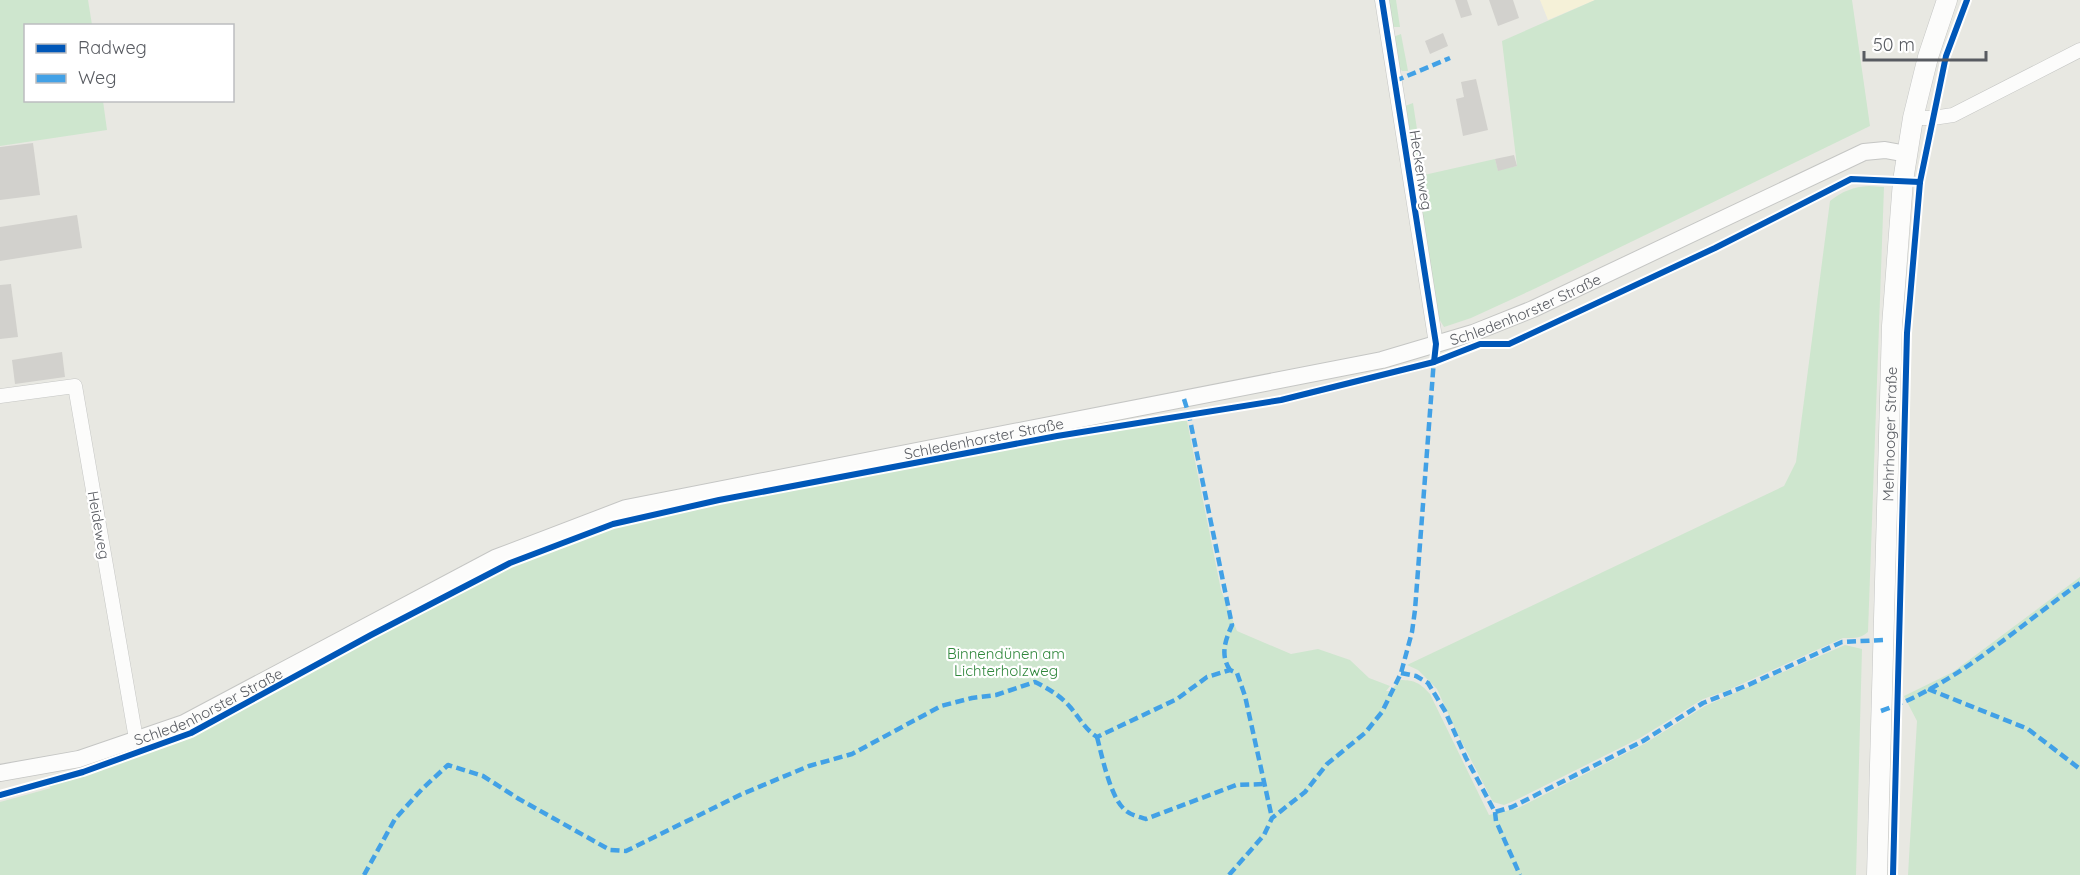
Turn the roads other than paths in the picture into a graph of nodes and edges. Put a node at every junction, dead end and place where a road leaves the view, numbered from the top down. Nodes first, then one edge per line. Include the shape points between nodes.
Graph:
1 (1382, 0) edge
2 (1947, 0) edge
3 (2080, 50) edge
4 (1913, 118) junction
5 (1907, 153) junction
6 (1436, 344) junction
7 (0, 396) edge
8 (136, 739) junction
9 (0, 773) edge
10 (1877, 875) edge

1 - 6 street, Heckenweg
2 - 4 main road, Mehrhooger Straße
3 - 4 street via 1953,115
4 - 5 main road, Mehrhooger Straße
5 - 6 street, Schledenhorster Straße via 1864,152 1533,309
5 - 10 main road, Mehrhooger Straße via 1892,326
6 - 8 street, Schledenhorster Straße via 1370,362 626,508 495,558 184,723
7 - 8 street, Heideweg via 75,386
8 - 9 street, Schledenhorster Straße via 79,759

